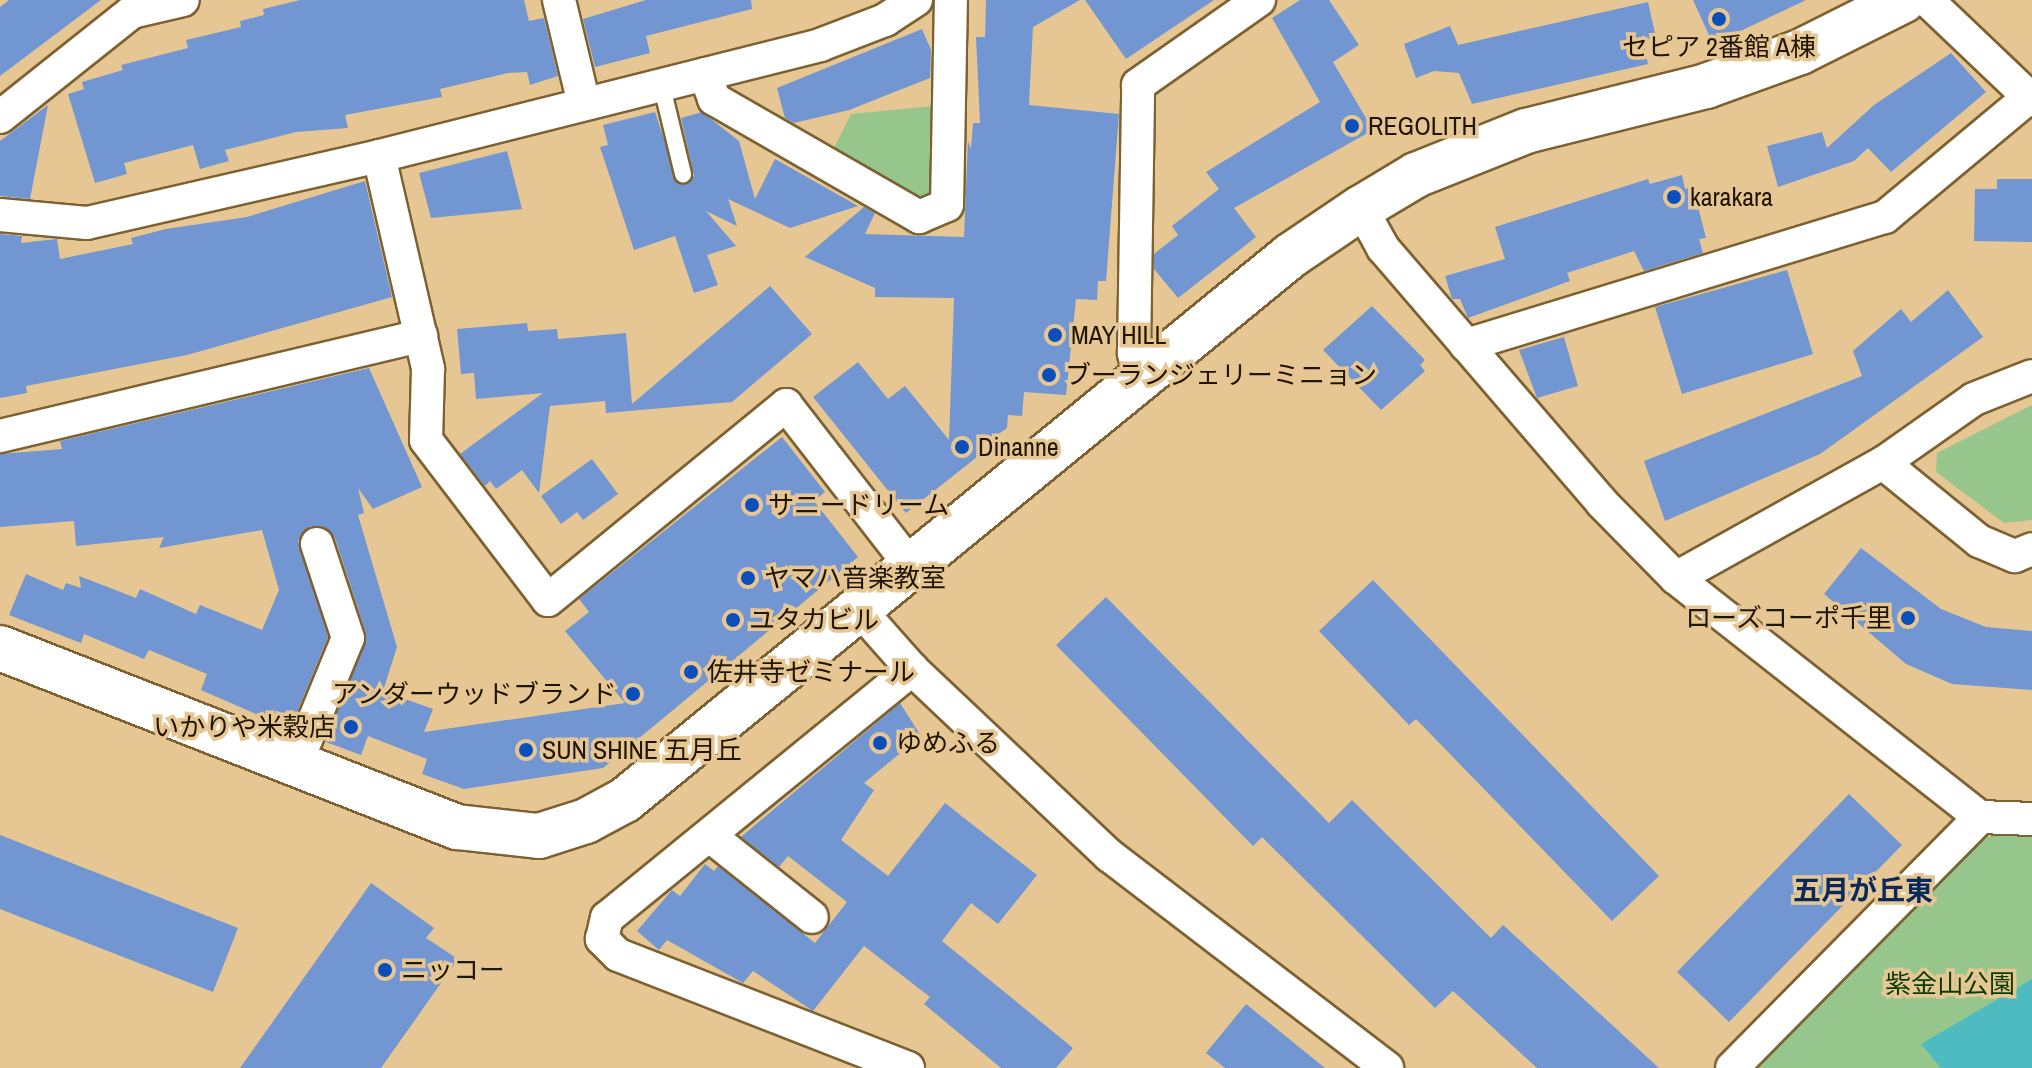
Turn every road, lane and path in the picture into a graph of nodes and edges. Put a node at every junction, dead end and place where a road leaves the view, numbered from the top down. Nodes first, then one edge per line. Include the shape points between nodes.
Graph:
1 (183, 0) edge
2 (559, 0) edge
3 (916, 0) edge
4 (951, 0) edge
5 (1259, 0) edge
6 (1904, 0) edge
7 (1927, 0) edge
8 (126, 6) edge
9 (705, 74) junction
10 (661, 83) junction
11 (2030, 99) edge
12 (583, 100) junction
13 (0, 117) edge
14 (379, 156) junction
15 (683, 174) dead end
16 (1361, 208) junction
17 (0, 215) edge
18 (421, 336) junction
19 (1466, 345) junction
20 (2032, 376) edge
21 (1141, 380) junction
22 (0, 436) edge
23 (1883, 463) junction
24 (317, 544) dead end
25 (2032, 549) edge
26 (911, 566) junction
27 (1676, 578) junction
28 (858, 608) junction
29 (0, 648) edge
30 (912, 669) junction
31 (296, 764) junction
32 (1980, 817) junction
33 (2032, 819) edge
34 (710, 836) junction
35 (812, 917) dead end
36 (908, 1068) edge
37 (1387, 1068) edge
38 (1732, 1068) edge

1 - 8 street
2 - 12 street
3 - 9 street via 885,20 820,45
4 - 9 street via 947,205 919,217 714,99
5 - 21 street via 1138,85 1134,353
6 - 16 street via 1800,52 1706,86 1526,131 1416,175
7 - 11 street
8 - 13 street
9 - 10 street
10 - 12 street
10 - 15 lane
11 - 19 street via 1885,217
12 - 14 street
14 - 17 street via 87,223
14 - 18 street
16 - 19 street via 1383,248
16 - 21 street via 1290,256
18 - 22 street
18 - 26 street via 428,369 426,440 548,600 786,405
19 - 27 street via 1602,503
20 - 23 street via 1974,399
21 - 26 street
23 - 25 street via 1979,541 2015,556
23 - 27 street
24 - 31 street via 349,598 348,638
26 - 28 street
27 - 32 street
28 - 30 street
28 - 31 street via 625,800 586,821 539,836 457,827
29 - 31 street
30 - 34 street
30 - 37 street via 1110,856
32 - 33 street
32 - 38 street
34 - 35 street
34 - 36 street via 607,918 602,939 618,955

